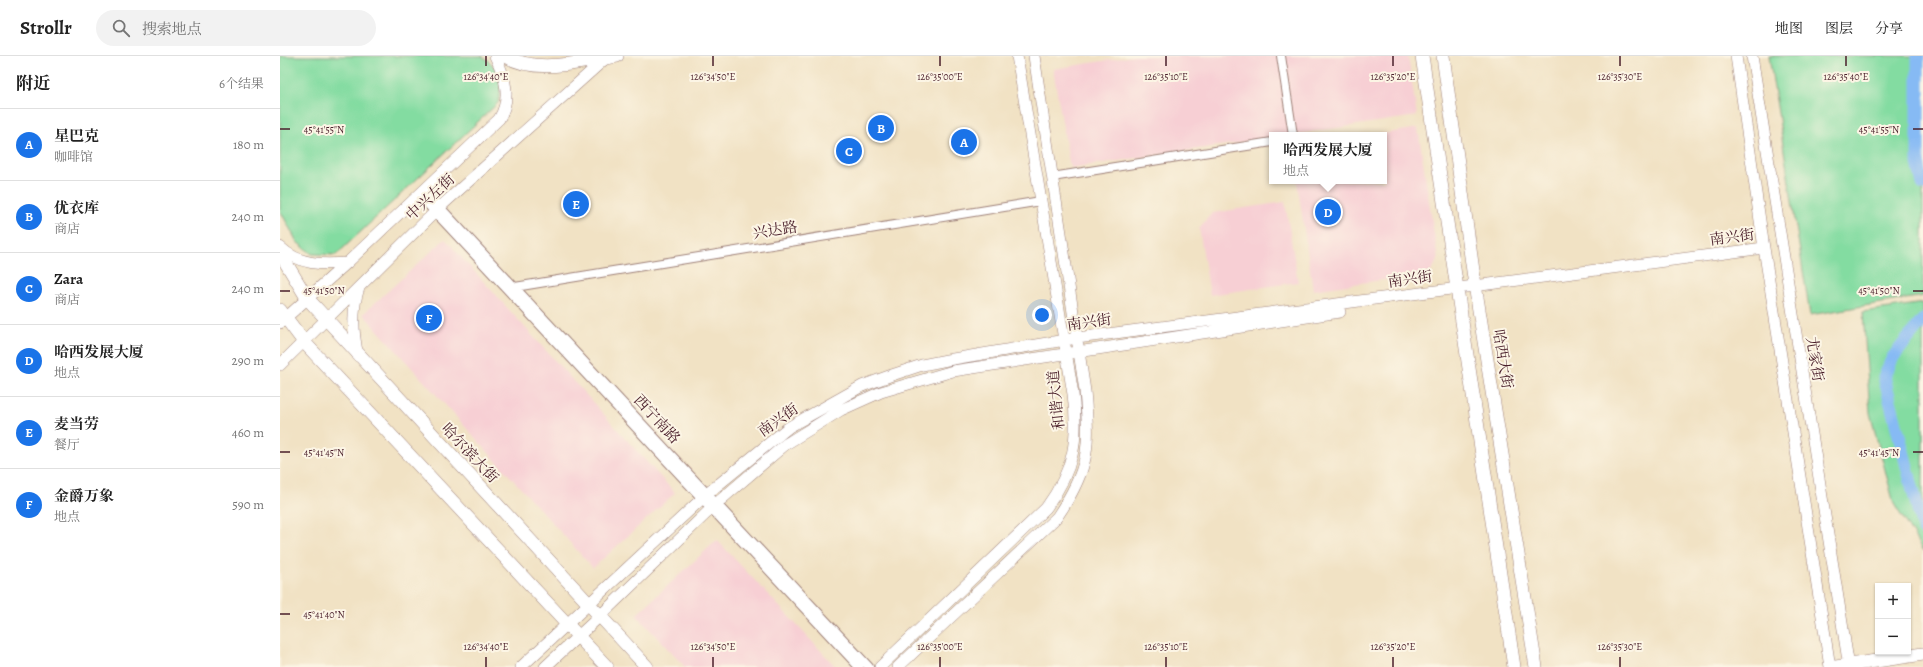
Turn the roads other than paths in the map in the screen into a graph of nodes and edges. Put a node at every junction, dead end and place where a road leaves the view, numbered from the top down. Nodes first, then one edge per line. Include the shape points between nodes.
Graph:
1 (495, 56) edge
2 (506, 56) edge
3 (1017, 56) edge
4 (1034, 56) edge
5 (1281, 56) edge
6 (1422, 56) edge
7 (1443, 56) edge
8 (1736, 56) edge
9 (1752, 56) edge
10 (612, 57) edge
11 (1293, 132) edge
12 (1269, 142) edge
13 (1052, 177) junction
14 (421, 193) junction
15 (1041, 201) junction
16 (438, 210) junction
17 (280, 247) edge
18 (1764, 251) junction
19 (280, 253) edge
20 (347, 263) junction
21 (359, 287) junction
22 (515, 287) junction
23 (1476, 288) junction
24 (1458, 291) junction
25 (307, 298) junction
26 (282, 317) edge
27 (327, 321) junction
28 (1077, 338) junction
29 (1064, 340) junction
30 (304, 342) junction
31 (1079, 352) junction
32 (1066, 355) junction
33 (358, 356) junction
34 (280, 365) edge
35 (705, 496) junction
36 (714, 505) junction
37 (589, 605) junction
38 (600, 616) junction
39 (568, 624) junction
40 (578, 636) junction
41 (1511, 648) junction
42 (1923, 654) edge
43 (1537, 666) edge
44 (1849, 666) edge
45 (522, 667) edge
46 (545, 667) edge
47 (607, 667) edge
48 (647, 667) edge
49 (859, 667) edge
50 (869, 667) edge
51 (880, 667) edge
52 (898, 667) edge
53 (1510, 667) edge
54 (1514, 667) edge
55 (1830, 667) edge
56 (1836, 667) edge

1 - 14 main road, 中兴左街 via 505,80 504,111 499,119
2 - 10 main road via 522,62 555,66
3 - 15 main road, 和谐大道
4 - 13 main road, 和谐大道
5 - 11 street
6 - 24 main road
7 - 23 main road, 哈西大街
8 - 18 main road
9 - 44 main road, 尤家街
10 - 16 main road, 中兴左街
12 - 13 street
13 - 28 main road, 和谐大道
14 - 16 street, 西宁南路
14 - 20 main road, 中兴左街
15 - 22 street, 兴达路
15 - 29 main road, 和谐大道
16 - 21 main road, 中兴左街
16 - 22 street, 西宁南路
16 - 35 street, 西宁南路
17 - 20 main road via 293,257 310,263
18 - 23 main road, 南兴街
18 - 55 main road
19 - 25 main road, 哈尔滨大街
20 - 25 main road, 中兴左街
21 - 27 main road, 中兴左街
21 - 33 main road via 353,311
22 - 35 street, 西宁南路
23 - 24 main road, 南兴街
23 - 43 main road, 哈西大街
24 - 28 main road, 南兴街
24 - 31 main road, 南兴街
24 - 41 main road
25 - 26 main road, 中兴左街
25 - 27 main road, 哈尔滨大街
26 - 30 main road
27 - 30 main road, 中兴左街
27 - 33 main road, 哈尔滨大街
28 - 29 main road, 南兴街
28 - 31 main road, 和谐大道
29 - 32 main road, 和谐大道
29 - 35 main road, 南兴街 via 922,365 862,386 788,427
30 - 34 main road, 中兴左街
30 - 39 main road
31 - 32 main road, 南兴街
31 - 52 main road, 和谐大道 via 1085,391 1088,442 1083,468 1072,494 1057,517
32 - 36 main road, 南兴街 via 953,371 881,392 841,410 796,436
32 - 51 main road, 和谐大道 via 1075,412 1075,432 1073,454 1061,485 1046,508
33 - 37 main road, 哈尔滨大街
35 - 36 street, 西宁南路
35 - 37 main road, 南兴街
36 - 38 main road, 南兴街
36 - 49 street, 西宁南路
36 - 50 street, 西宁南路
37 - 38 main road, 哈尔滨大街
37 - 39 main road, 南兴街
38 - 40 main road, 南兴街
38 - 48 main road, 哈尔滨大街
39 - 40 main road
39 - 45 main road, 南兴街
40 - 46 main road, 南兴街
40 - 47 main road
41 - 53 main road
41 - 54 main road
42 - 44 main road
44 - 56 main road

